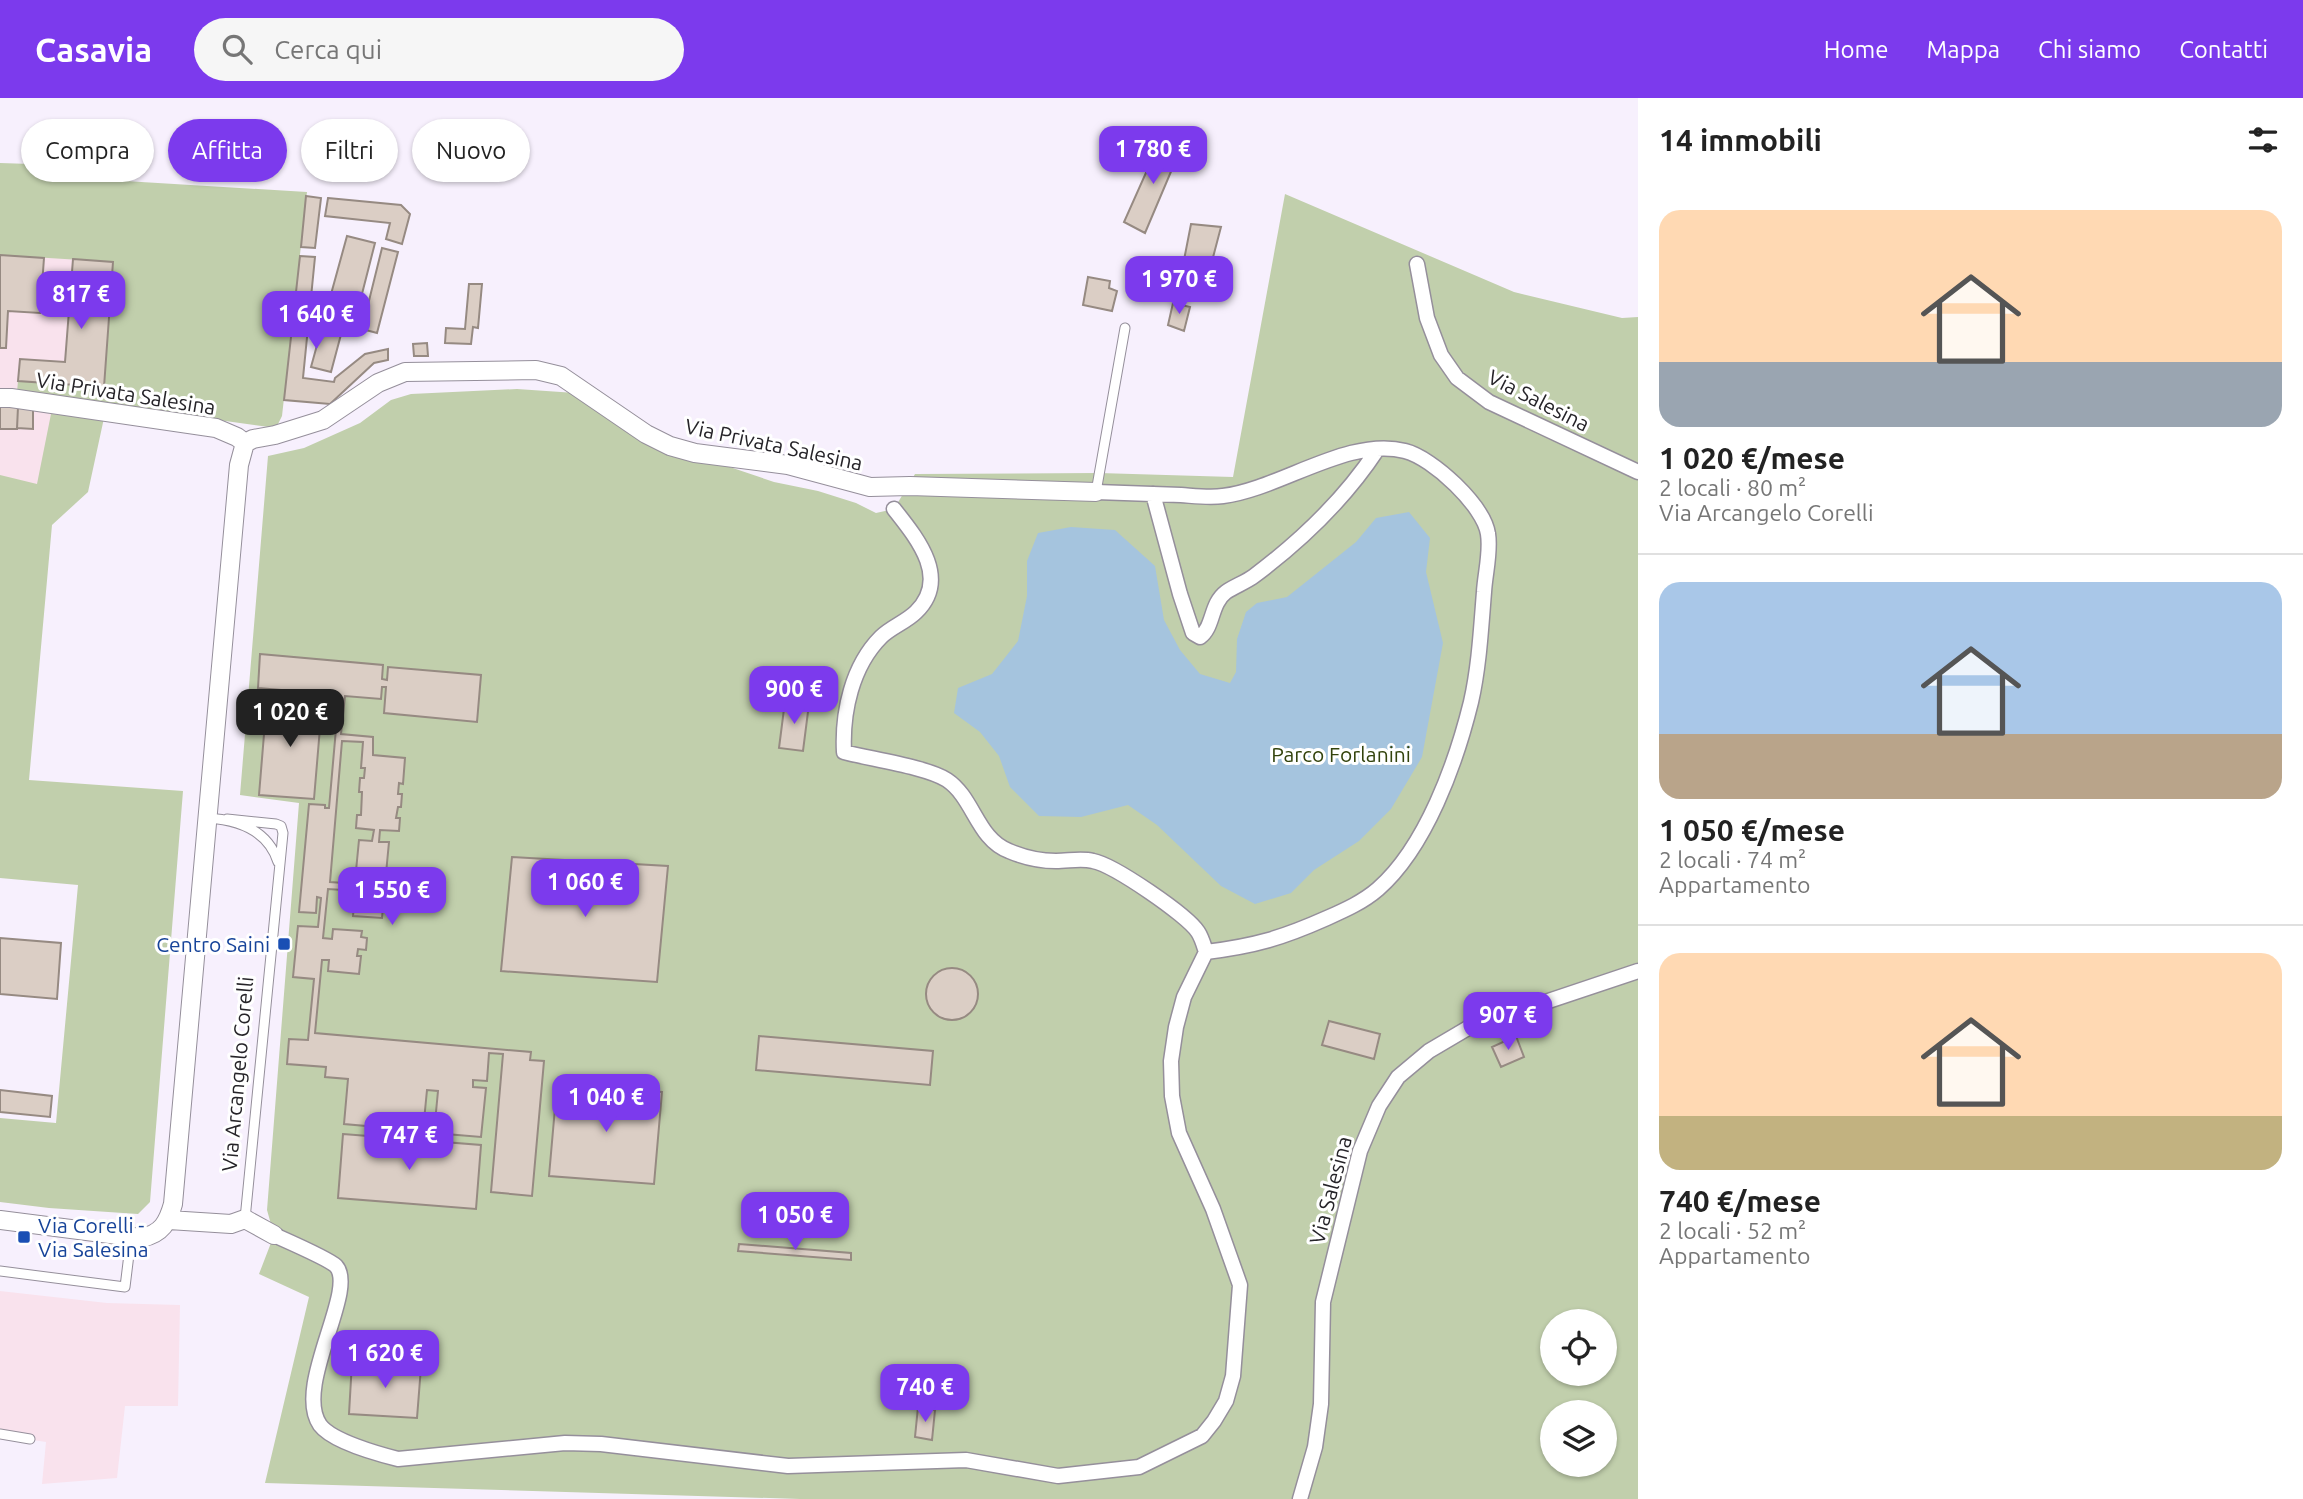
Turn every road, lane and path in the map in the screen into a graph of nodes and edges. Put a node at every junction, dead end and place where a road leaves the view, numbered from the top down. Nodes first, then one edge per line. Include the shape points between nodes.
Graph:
1 (1417, 264) dead end
2 (1125, 328) dead end
3 (6, 398) edge
4 (245, 443) junction
5 (1377, 450) junction
6 (1638, 472) edge
7 (1097, 492) junction
8 (1153, 494) junction
9 (891, 499) junction
10 (208, 818) junction
11 (228, 819) junction
12 (279, 867) junction
13 (1206, 952) junction
14 (1638, 971) edge
15 (245, 1219) junction
16 (0, 1220) edge
17 (169, 1220) junction
18 (274, 1234) joint
19 (131, 1238) junction
20 (0, 1271) edge
21 (0, 1434) edge
22 (30, 1439) dead end
23 (1300, 1499) edge

1 - 6 street, Via Salesina via 1427,318 1441,355 1457,378 1489,402
2 - 7 lane
3 - 4 street, Via Privata Salesina via 216,428
4 - 9 street, Via Privata Salesina via 323,420 378,383 405,372 548,371 670,446 788,465 870,487
4 - 10 street via 239,465
5 - 8 street via 1331,460 1253,490 1221,497
5 - 8 street via 1348,492 1297,542 1251,579 1226,592 1200,637 1193,633 1180,594
5 - 13 street via 1404,450 1423,459 1471,499 1488,536 1471,701 1449,772 1422,832 1377,890 1288,936
7 - 8 street, Via Privata Salesina
7 - 9 street, Via Privata Salesina via 922,486
9 - 13 street via 930,564 931,581 918,611 883,635 857,673 850,692 844,752 947,780 994,842 1008,851 1037,859 1079,859 1108,866 1179,913 1198,932
10 - 11 lane
10 - 17 street
11 - 12 lane via 261,836 274,851
11 - 12 lane, Via Arcangelo Corelli via 281,826
12 - 15 lane, Via Arcangelo Corelli
13 - 18 street via 1184,997 1176,1027 1172,1096 1180,1133 1240,1285 1233,1376 1226,1401 1202,1436 1139,1468 1058,1476 967,1460 788,1466 565,1443 398,1459 382,1455 331,1434 314,1413 319,1364 342,1277 335,1265
14 - 23 street, Via Salesina via 1468,1028 1429,1051 1398,1077 1360,1151 1323,1302 1321,1404
15 - 17 street via 231,1224
15 - 18 street
16 - 19 street
17 - 19 street via 151,1236
19 - 20 lane via 125,1287
21 - 22 lane

